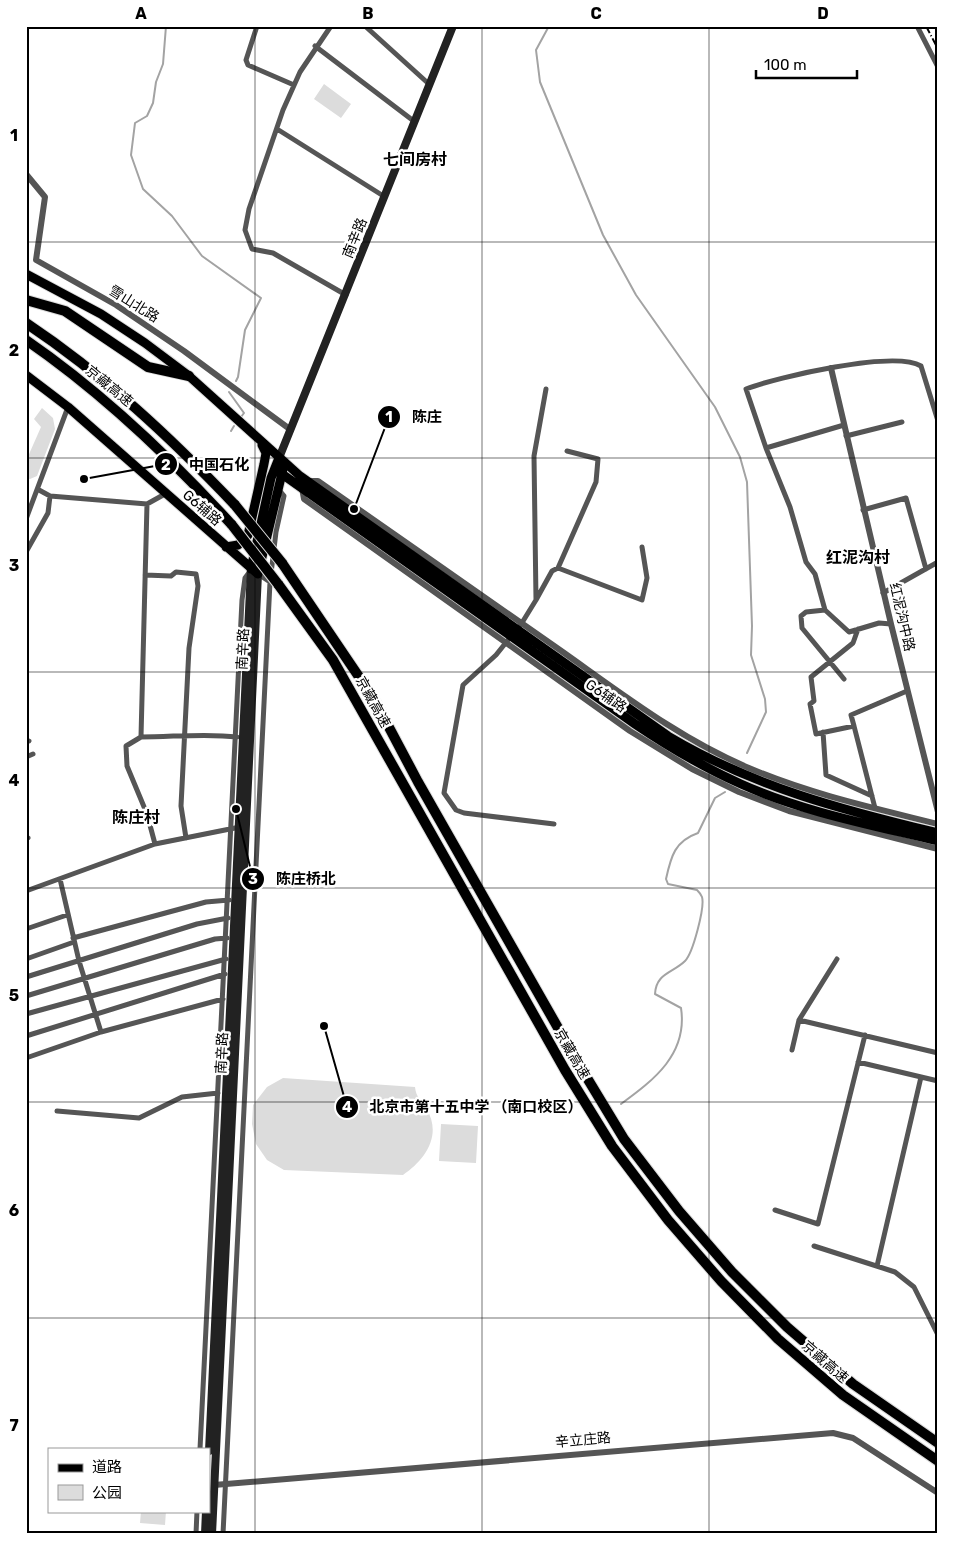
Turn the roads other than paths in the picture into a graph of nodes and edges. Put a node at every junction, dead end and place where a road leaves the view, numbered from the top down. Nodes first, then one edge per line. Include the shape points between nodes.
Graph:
1 (257, 26) edge
2 (330, 26) edge
3 (365, 26) edge
4 (453, 26) edge
5 (917, 26) edge
6 (316, 46) junction
7 (938, 66) edge
8 (294, 85) junction
9 (430, 85) junction
10 (415, 122) junction
11 (277, 129) junction
12 (26, 174) edge
13 (385, 197) junction
14 (26, 274) edge
15 (346, 295) junction
16 (26, 300) edge
17 (26, 323) edge
18 (26, 340) edge
19 (832, 368) junction
20 (26, 375) edge
21 (188, 376) junction
22 (546, 389) dead end
23 (68, 407) junction
24 (938, 421) edge
25 (902, 422) dead end
26 (844, 424) junction
27 (291, 430) junction
28 (846, 436) junction
29 (262, 444) junction
30 (766, 448) junction
31 (567, 451) dead end
32 (281, 461) junction
33 (282, 474) junction
34 (304, 484) junction
35 (278, 489) junction
36 (39, 490) junction
37 (164, 494) junction
38 (50, 496) junction
39 (147, 504) junction
40 (863, 510) junction
41 (26, 519) edge
42 (226, 548) junction
43 (642, 548) dead end
44 (26, 552) edge
45 (938, 562) edge
46 (558, 568) junction
47 (926, 569) junction
48 (255, 572) junction
49 (145, 575) junction
50 (274, 583) junction
51 (883, 593) junction
52 (536, 600) junction
53 (825, 610) junction
54 (890, 624) junction
55 (858, 629) junction
56 (514, 633) junction
57 (830, 661) junction
58 (844, 678) dead end
59 (907, 691) junction
60 (854, 726) junction
61 (823, 732) junction
62 (141, 737) junction
63 (185, 737) junction
64 (235, 737) junction
65 (244, 738) junction
66 (33, 754) dead end
67 (26, 757) edge
68 (872, 796) junction
69 (875, 808) junction
70 (938, 812) edge
71 (554, 824) dead end
72 (938, 824) edge
73 (243, 828) junction
74 (258, 828) junction
75 (232, 829) junction
76 (938, 833) edge
77 (186, 838) junction
78 (938, 841) edge
79 (155, 844) junction
80 (938, 849) edge
81 (60, 879) junction
82 (26, 891) edge
83 (229, 900) junction
84 (67, 915) junction
85 (228, 918) junction
86 (26, 929) edge
87 (227, 938) junction
88 (74, 940) junction
89 (26, 959) edge
90 (226, 959) junction
91 (837, 959) dead end
92 (79, 961) junction
93 (225, 974) junction
94 (26, 978) edge
95 (84, 978) junction
96 (26, 996) edge
97 (90, 996) junction
98 (223, 999) junction
99 (26, 1014) edge
100 (95, 1015) junction
101 (799, 1020) junction
102 (101, 1032) junction
103 (865, 1035) junction
104 (26, 1036) edge
105 (792, 1050) dead end
106 (938, 1053) edge
107 (26, 1058) edge
108 (858, 1062) junction
109 (921, 1078) junction
110 (938, 1082) edge
111 (218, 1093) junction
112 (57, 1111) dead end
113 (775, 1210) dead end
114 (814, 1246) dead end
115 (877, 1266) junction
116 (214, 1329) junction
117 (233, 1330) junction
118 (938, 1335) edge
119 (938, 1443) edge
120 (200, 1448) edge
121 (209, 1448) edge
122 (938, 1461) edge
123 (226, 1484) junction
124 (214, 1485) junction
125 (938, 1493) edge
126 (197, 1512) edge
127 (206, 1512) edge
128 (196, 1534) edge
129 (205, 1534) edge
130 (212, 1534) edge
131 (223, 1534) edge

1 - 8 street via 246,60 248,65
2 - 6 street
3 - 9 street
4 - 9 main road, 南辛路
5 - 7 street
6 - 8 street
6 - 10 street
8 - 11 street
9 - 10 main road, 南辛路
10 - 13 main road, 南辛路
11 - 13 street
11 - 15 street via 249,209 245,230 248,241 252,249 274,252
12 - 27 street, 雪山北路 via 46,197 36,260 116,305
13 - 15 main road, 南辛路
14 - 21 main road, G6辅路 via 101,314
15 - 27 main road, 南辛路
16 - 21 highway via 65,311 148,367
17 - 119 highway, 京藏高速, bridge via 120,393 183,451 235,505 282,563 374,699 554,1021 624,1138 679,1211 732,1272 787,1327 853,1384
18 - 50 highway, 京藏高速, bridge via 117,409 180,469 232,525
19 - 24 street via 873,361 918,364 927,382
19 - 26 street, 红泥沟中路
19 - 30 street via 746,389
20 - 23 main road, G6辅路
21 - 29 main road, G6辅路
22 - 52 street via 534,456
23 - 36 street
23 - 37 main road, G6辅路
25 - 28 street
26 - 28 street, 红泥沟中路
26 - 30 street
27 - 32 main road, 南辛路
28 - 40 street, 红泥沟中路
29 - 32 main road, G6辅路
29 - 42 main road via 266,453 248,535 238,546
30 - 53 street via 790,507 806,562 815,574
31 - 46 street via 598,459 596,482
32 - 33 main road
32 - 34 main road, G6辅路
32 - 48 main road via 270,478
33 - 34 main road, G6辅路
33 - 35 main road
34 - 56 main road, G6辅路
34 - 56 street, G6辅路 via 304,498
35 - 48 main road
35 - 50 street via 284,496 276,532
36 - 38 street
36 - 41 street
37 - 39 street
37 - 42 main road, G6辅路
38 - 39 street
38 - 44 street via 48,514
39 - 49 street
40 - 47 street via 906,498
40 - 51 street, 红泥沟中路
42 - 48 main road, G6辅路
43 - 46 street via 647,578 642,600
45 - 47 street
46 - 52 street via 552,570
47 - 51 street
48 - 50 street
48 - 64 street via 245,578 244,584
48 - 65 main road, 南辛路
48 - 73 main road, 南辛路
49 - 62 street
49 - 63 street via 196,574 198,586 190,648
50 - 74 street
50 - 122 highway, 京藏高速 via 333,660 535,1018 612,1146 668,1220 721,1281 778,1338 843,1395
51 - 54 street, 红泥沟中路
52 - 56 street
53 - 55 street via 848,632
53 - 57 street via 806,612 800,622
54 - 55 street via 885,622
54 - 59 street, 红泥沟中路
55 - 57 street via 852,642
56 - 69 street, G6辅路 via 704,746 749,768 797,786
56 - 71 street via 463,685 444,793 456,810 464,813
56 - 76 main road, G6辅路 via 639,717 707,758 745,776 846,811
56 - 78 main road, G6辅路 via 664,743 742,784 792,803
56 - 80 street, G6辅路 via 659,750 723,784 789,811
57 - 58 street
57 - 61 street via 811,676 814,701 810,704 816,734
59 - 60 street via 851,715
59 - 70 street, 红泥沟中路
60 - 61 street
60 - 68 street
61 - 68 street via 826,775
62 - 63 street
62 - 79 street via 126,746 127,766 147,814
63 - 64 street
63 - 77 street via 181,806
64 - 65 street
64 - 75 street
65 - 73 main road, 南辛路
66 - 67 street
68 - 69 street
69 - 72 street, G6辅路
73 - 74 street
73 - 75 street
73 - 116 main road, 南辛路
74 - 117 street
75 - 77 street
75 - 83 street
77 - 79 street
79 - 81 street
81 - 82 street
81 - 84 street
83 - 85 street
83 - 88 street via 206,902
84 - 86 street
84 - 88 street
85 - 87 street
85 - 92 street via 197,924
87 - 90 street
87 - 95 street
88 - 89 street
88 - 92 street
90 - 93 street
90 - 97 street
91 - 101 street
92 - 94 street
92 - 95 street
93 - 98 street
93 - 100 street
95 - 96 street
95 - 97 street
97 - 99 street
97 - 100 street
98 - 102 street
98 - 111 street
100 - 102 street
100 - 104 street
101 - 103 street
101 - 105 street
102 - 107 street
103 - 106 street
103 - 108 street
108 - 109 street
108 - 113 street via 818,1224
109 - 110 street
109 - 115 street
111 - 112 street via 182,1097 139,1118
111 - 116 street
114 - 115 street
115 - 118 street via 895,1272 914,1287
116 - 117 street
116 - 120 street
116 - 121 main road, 南辛路
116 - 124 main road, 南辛路
117 - 123 street
123 - 124 street, 辛立庄路
123 - 125 street, 辛立庄路 via 833,1433 853,1438
123 - 131 street
124 - 130 main road, 南辛路
126 - 128 street
127 - 129 main road

